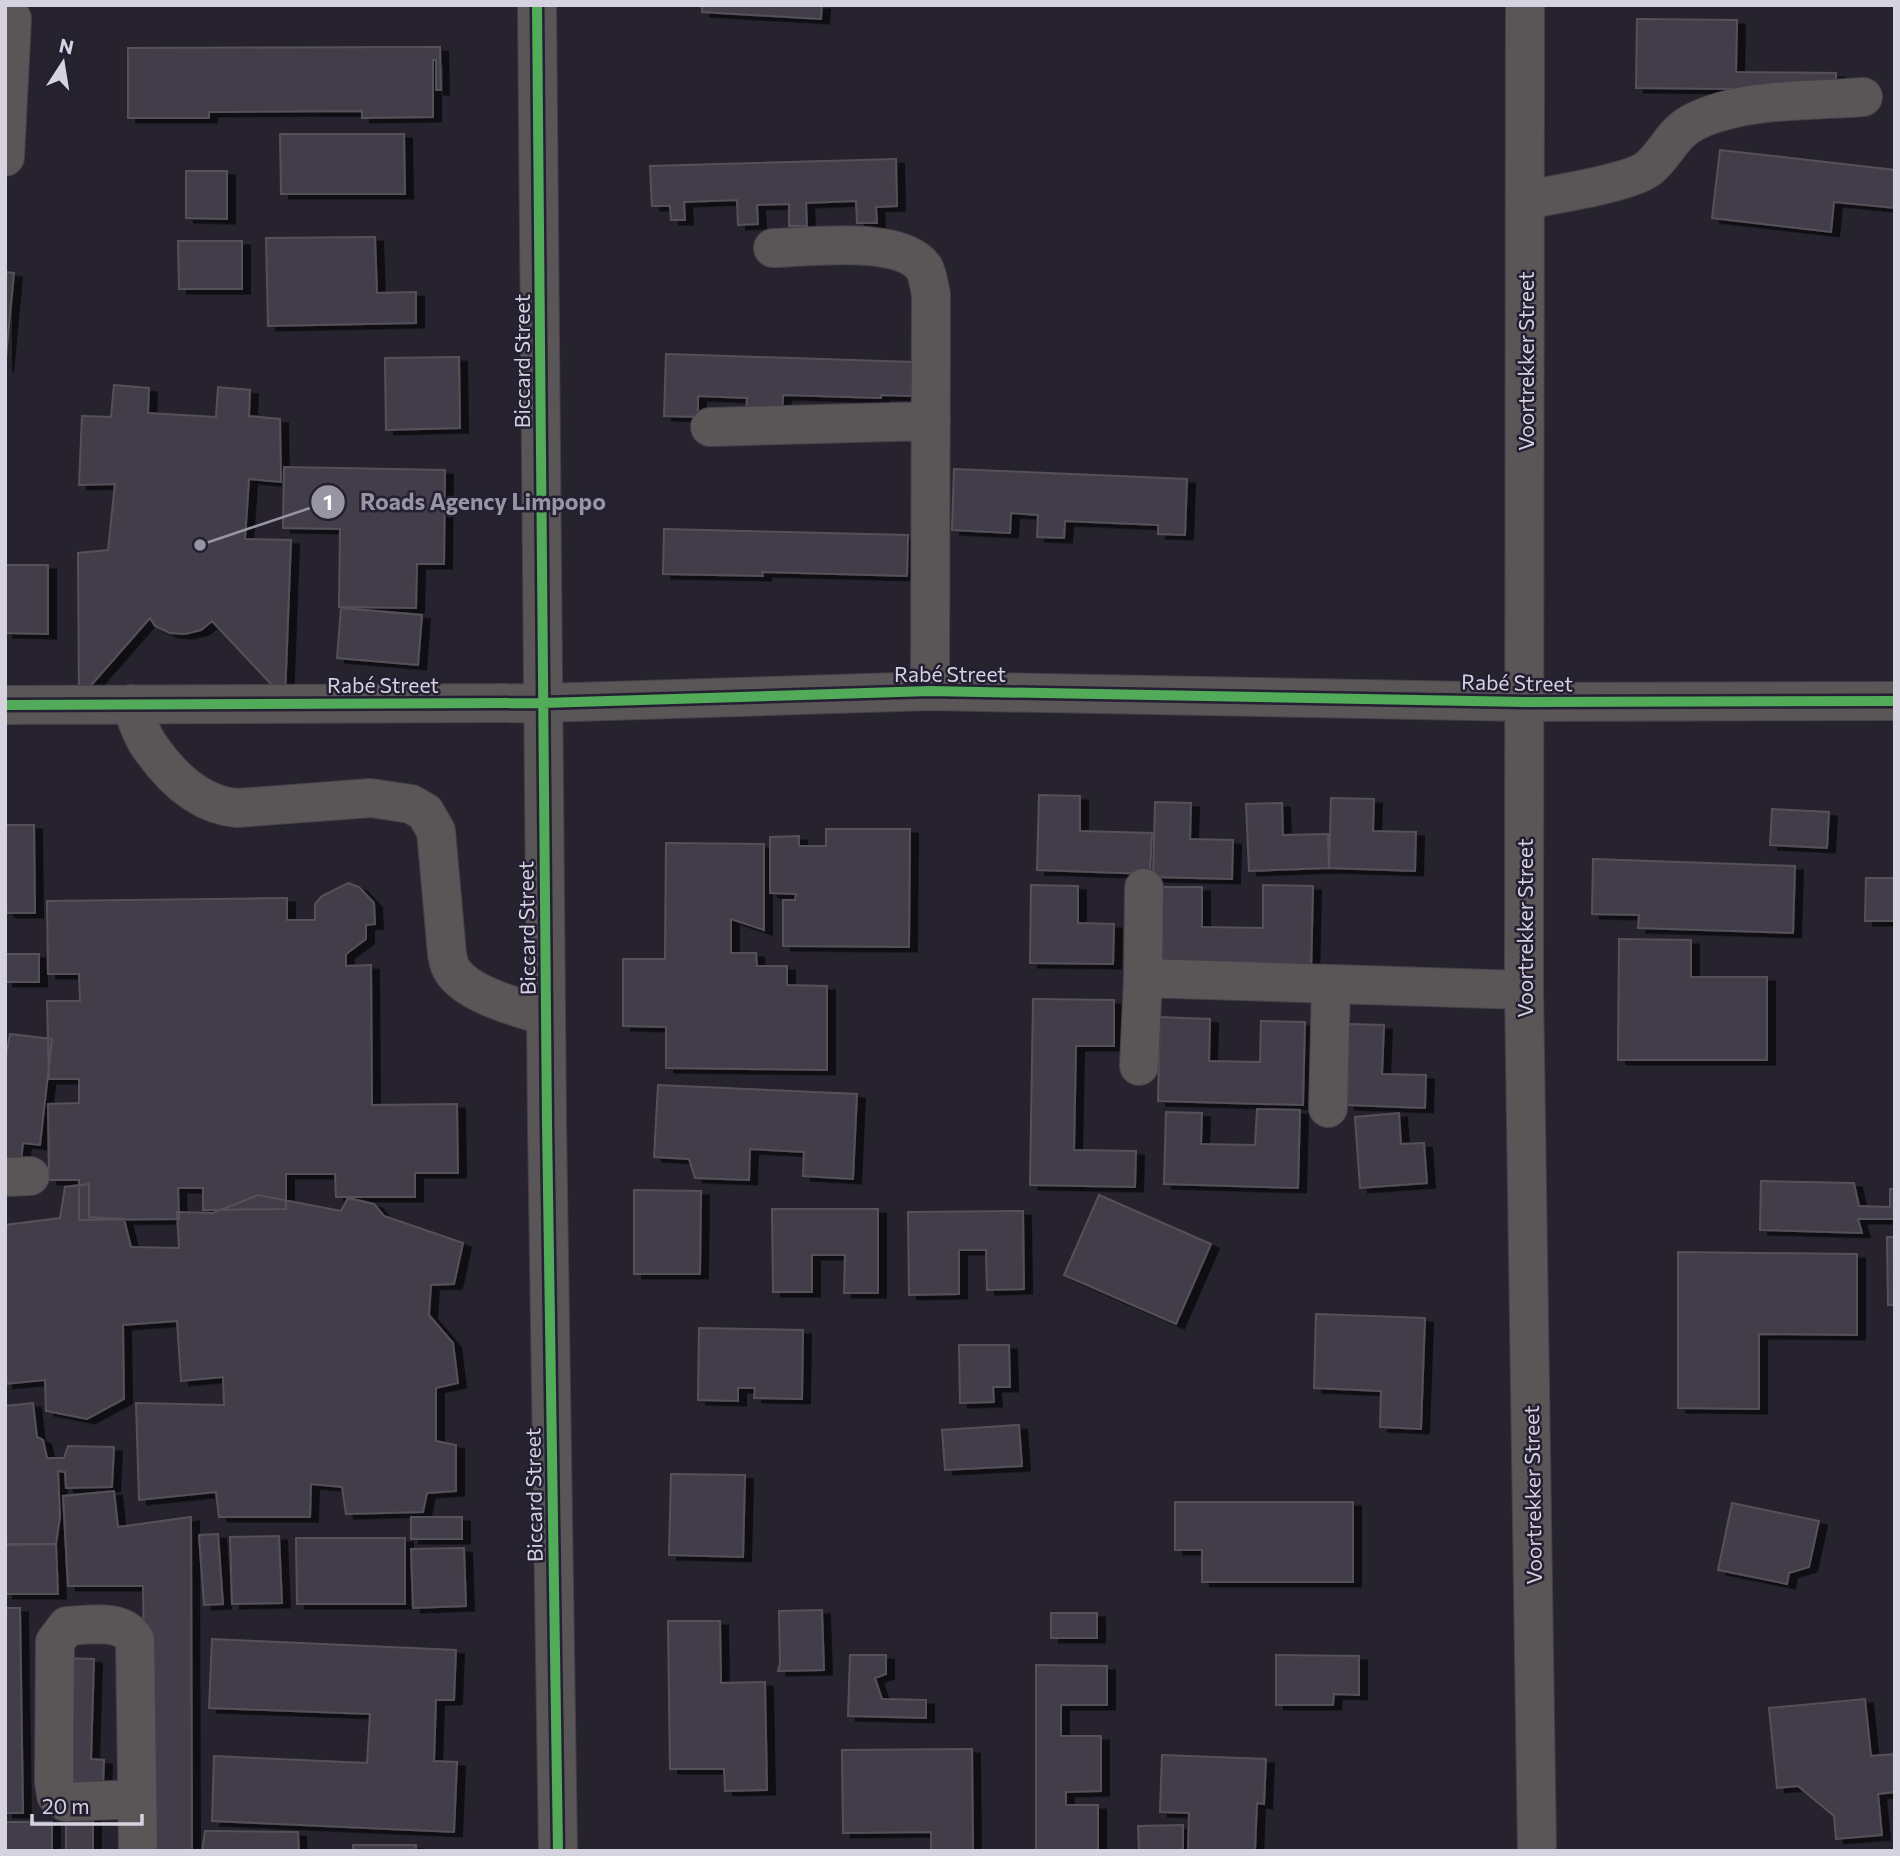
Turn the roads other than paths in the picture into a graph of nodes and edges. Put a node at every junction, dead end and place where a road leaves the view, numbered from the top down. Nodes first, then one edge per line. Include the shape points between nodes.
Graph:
1 (537, 5) edge
2 (1525, 5) edge
3 (12, 19) dead end
4 (1863, 97) dead end
5 (5, 157) edge
6 (1525, 201) junction
7 (773, 248) dead end
8 (931, 421) junction
9 (710, 427) dead end
10 (930, 691) junction
11 (1895, 701) edge
12 (1525, 702) junction
13 (543, 703) junction
14 (131, 704) junction
15 (5, 705) edge
16 (1144, 888) dead end
17 (1143, 978) junction
18 (1331, 984) junction
19 (1524, 990) junction
20 (546, 1016) junction
21 (1139, 1066) dead end
22 (1328, 1108) dead end
23 (137, 1799) junction
24 (138, 1851) edge
25 (558, 1851) edge
26 (1537, 1851) edge

1 - 13 street, Biccard Street
2 - 6 street, Voortrekker Street
3 - 5 street
4 - 6 street via 1750,106 1714,114 1677,134 1648,169 1624,179
6 - 12 street, Voortrekker Street
7 - 8 street via 867,245 909,254 924,269 931,295
8 - 9 street
8 - 10 street
10 - 12 street, Rabé Street
10 - 13 street, Rabé Street
11 - 12 street, Rabé Street
12 - 19 street, Voortrekker Street
13 - 14 street, Rabé Street
13 - 20 street, Biccard Street
14 - 15 street, Rabé Street
14 - 20 street via 147,743 198,796 219,806 371,798 411,804 425,812 436,831 451,969 476,990
16 - 17 street
17 - 18 street
17 - 21 street
18 - 19 street
18 - 22 street
19 - 26 street, Voortrekker Street
20 - 25 street, Biccard Street
23 - 23 street via 135,1640 118,1625 67,1626 55,1643 56,1795 66,1802
23 - 24 street

